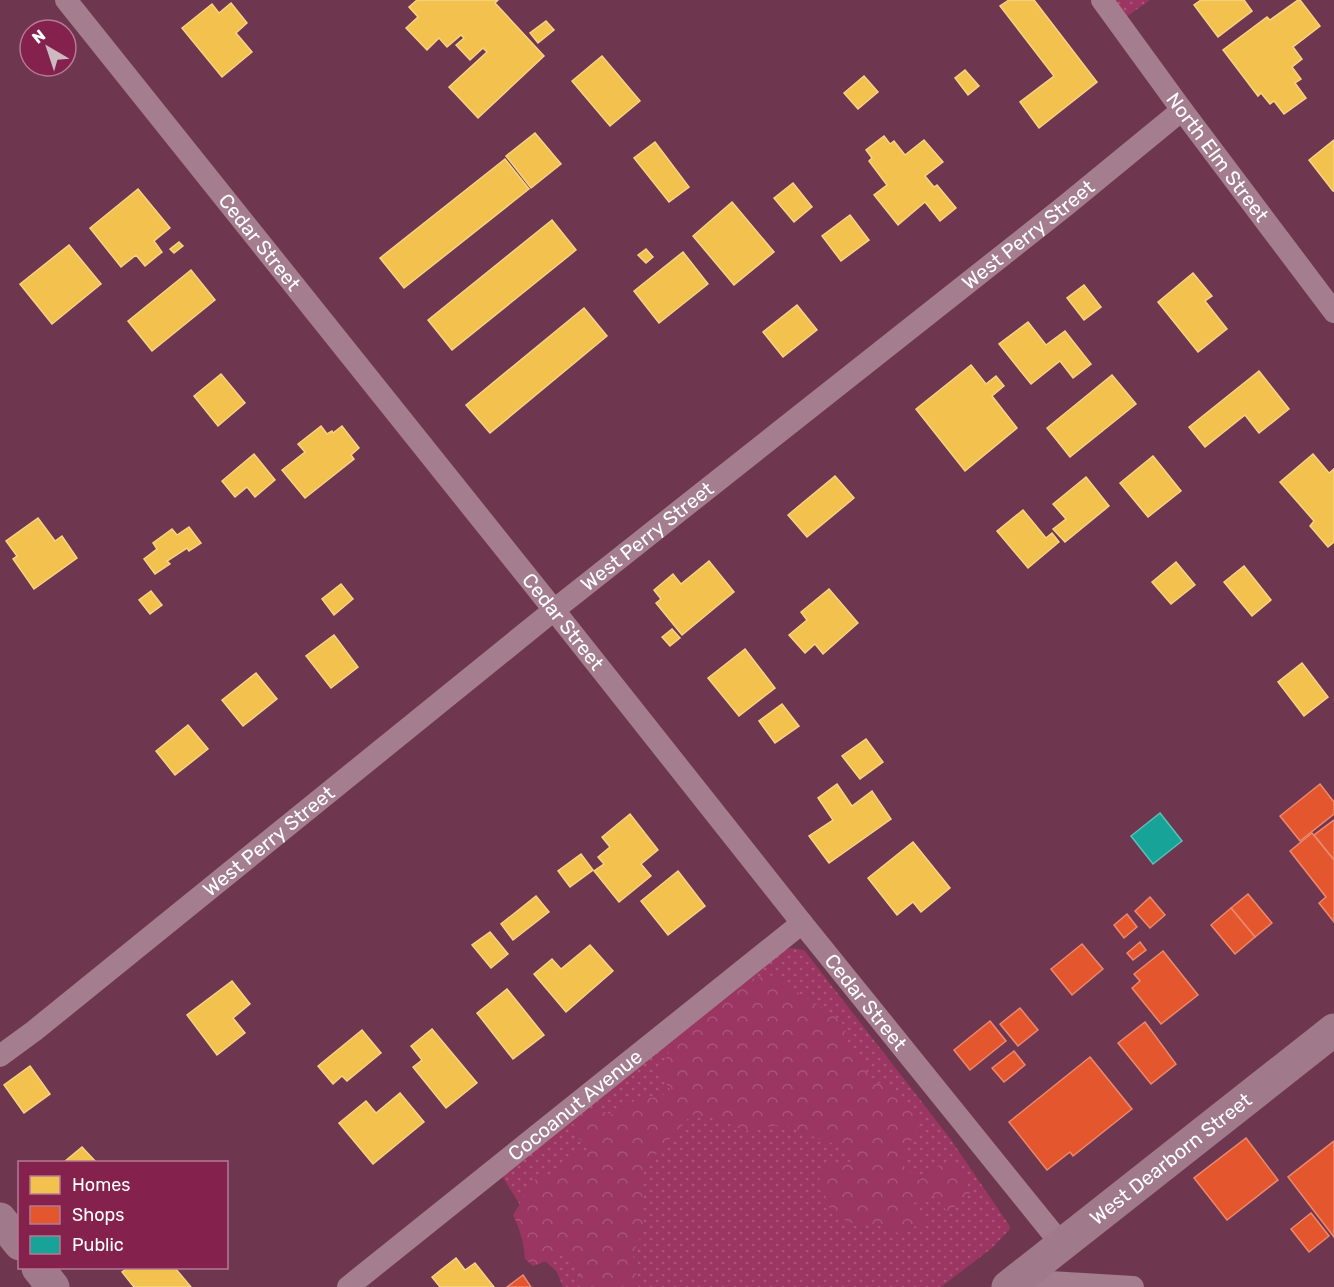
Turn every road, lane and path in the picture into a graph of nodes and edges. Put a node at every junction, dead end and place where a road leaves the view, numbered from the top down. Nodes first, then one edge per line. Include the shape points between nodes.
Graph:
1 (66, 0) edge
2 (1102, 0) edge
3 (1182, 110) junction
4 (1334, 312) edge
5 (554, 610) junction
6 (802, 923) junction
7 (1334, 1030) edge
8 (0, 1056) edge
9 (0, 1219) edge
10 (18, 1242) edge
11 (1062, 1245) junction
12 (39, 1269) edge
13 (1012, 1283) edge
14 (53, 1287) edge
15 (348, 1287) edge
16 (1133, 1287) edge

1 - 5 street, Cedar Street
2 - 3 street, North Elm Street
3 - 4 street, North Elm Street
3 - 5 street, West Perry Street
5 - 6 street, Cedar Street
5 - 8 street, West Perry Street
6 - 11 street, Cedar Street
6 - 15 street, Cocoanut Avenue
7 - 11 street, West Dearborn Street
9 - 10 street
11 - 13 street, West Dearborn Street
12 - 14 street
13 - 16 street

